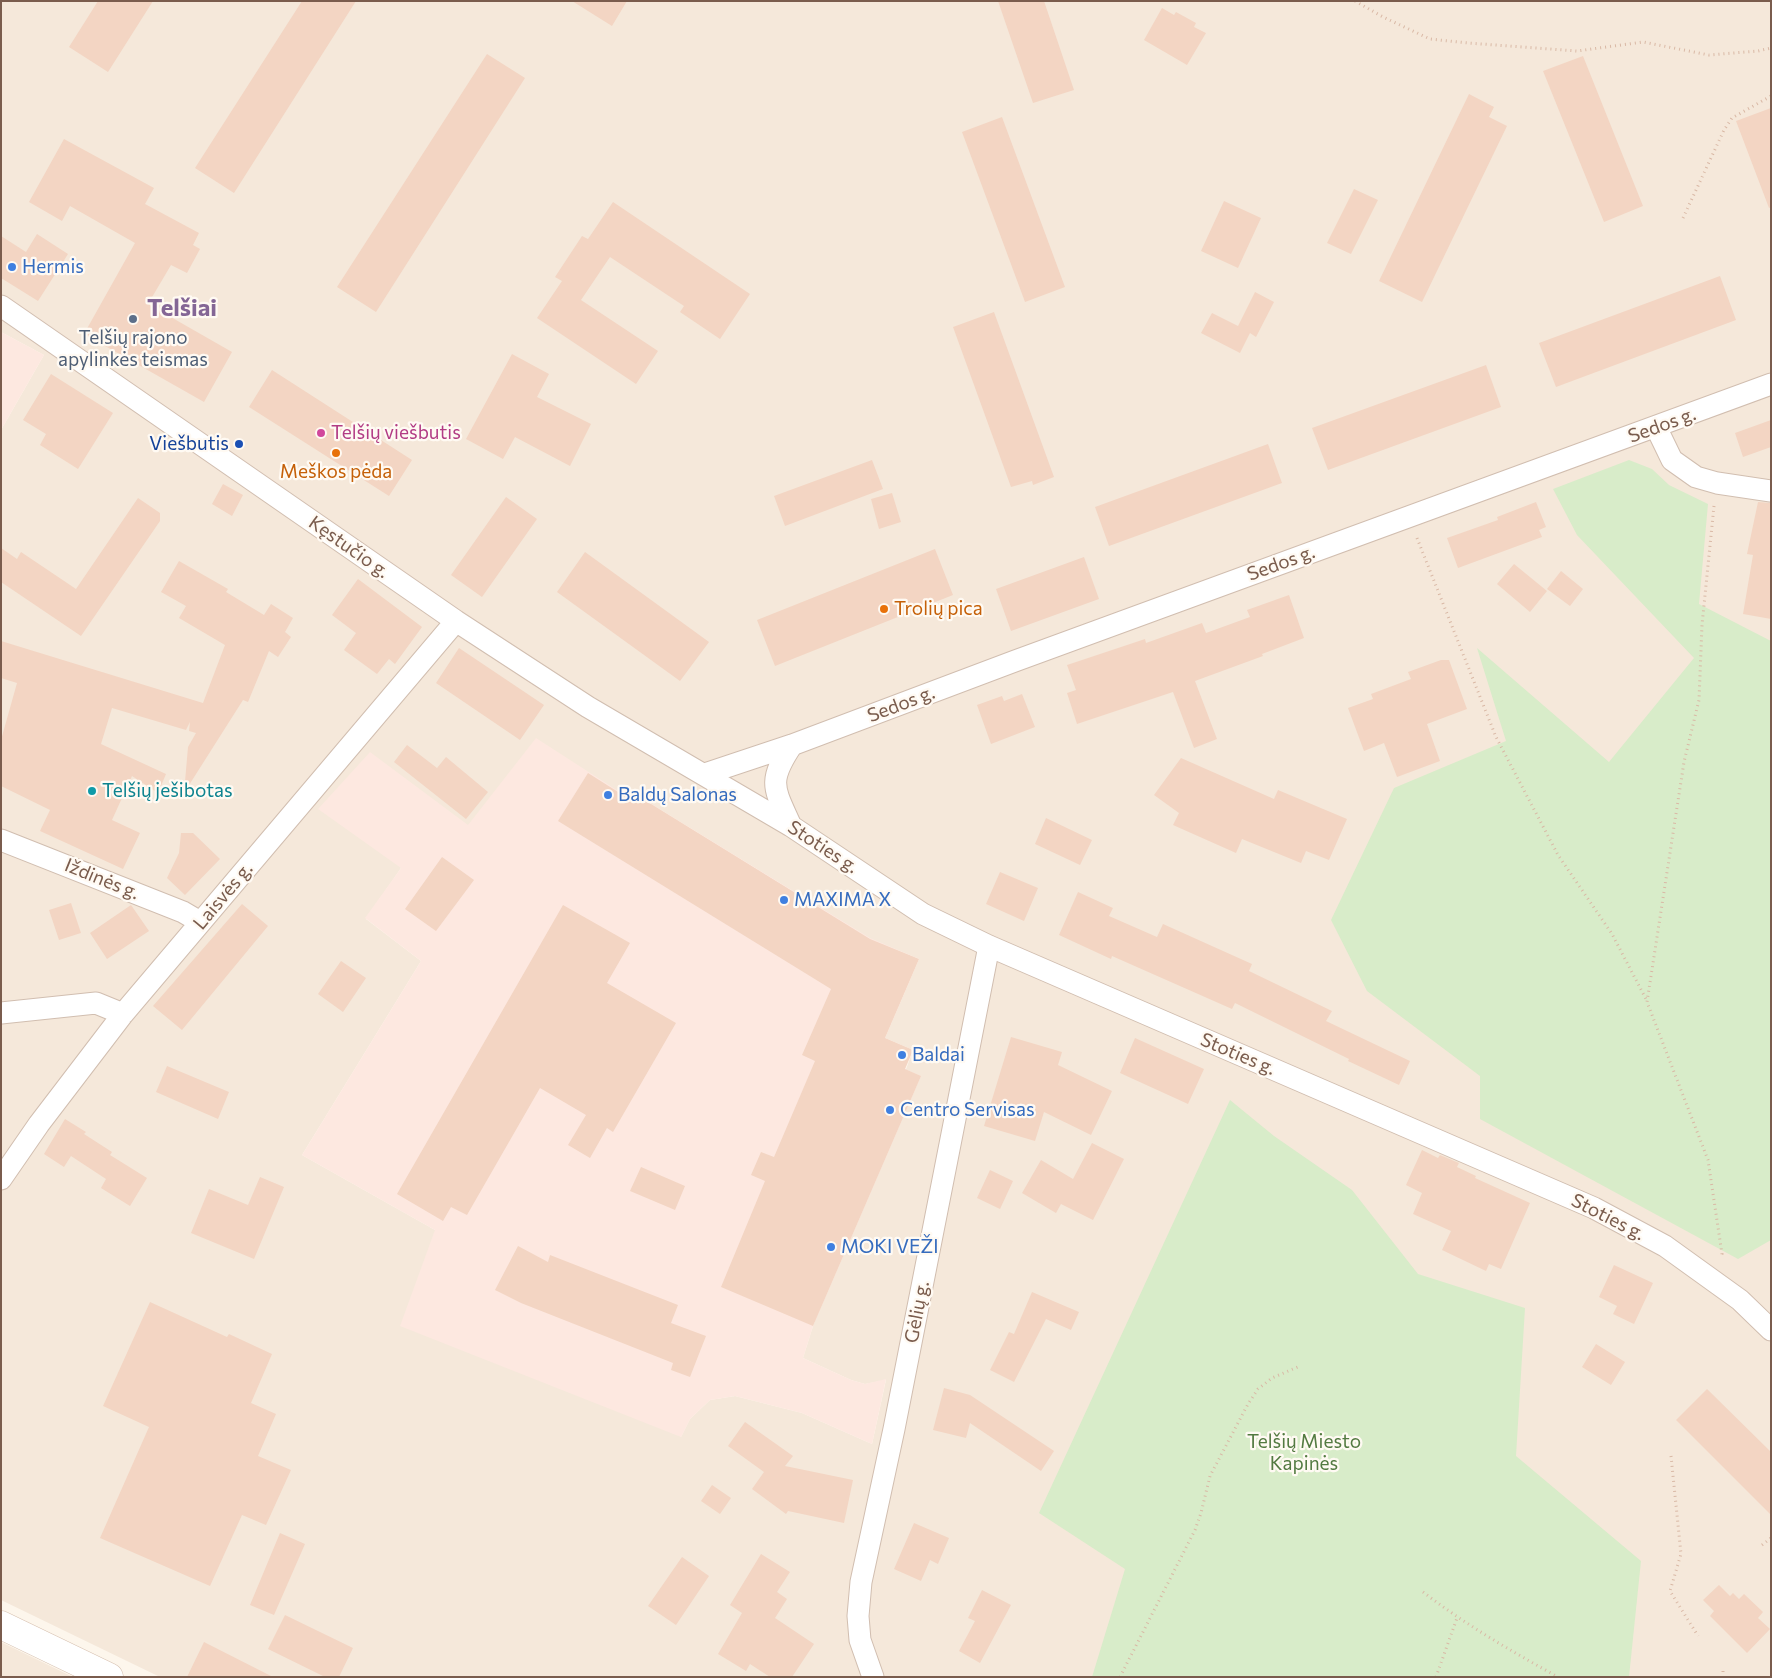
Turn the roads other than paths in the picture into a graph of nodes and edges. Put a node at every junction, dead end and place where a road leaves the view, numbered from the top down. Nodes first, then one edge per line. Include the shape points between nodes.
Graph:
1 (1, 306) edge
2 (1771, 384) edge
3 (1656, 427) junction
4 (1771, 491) edge
5 (456, 622) junction
6 (792, 745) junction
7 (705, 774) junction
8 (791, 826) junction
9 (1, 840) edge
10 (200, 922) junction
11 (989, 946) junction
12 (1, 1013) edge
13 (123, 1014) junction
14 (1, 1179) edge
15 (1771, 1330) edge
16 (1, 1625) edge
17 (109, 1677) edge
18 (872, 1677) edge

1 - 5 street, Kęstučio g.
2 - 3 street, Sedos g.
3 - 4 street via 1672,460 1696,477
3 - 6 street, Sedos g.
5 - 7 street, Kęstučio g. via 588,707
5 - 10 street, Laisvės g.
6 - 7 street, Sedos g.
6 - 8 street via 779,764 774,782
7 - 8 street, Stoties g.
8 - 11 street, Stoties g. via 923,914
9 - 10 street, Iždinės g. via 183,912
10 - 13 street, Laisvės g.
11 - 15 street, Stoties g. via 1594,1208 1665,1246 1740,1300
11 - 18 street, Gėlių g. via 862,1582 858,1616 860,1640
12 - 13 street via 96,1003
13 - 14 street, Laisvės g.
16 - 17 main road

